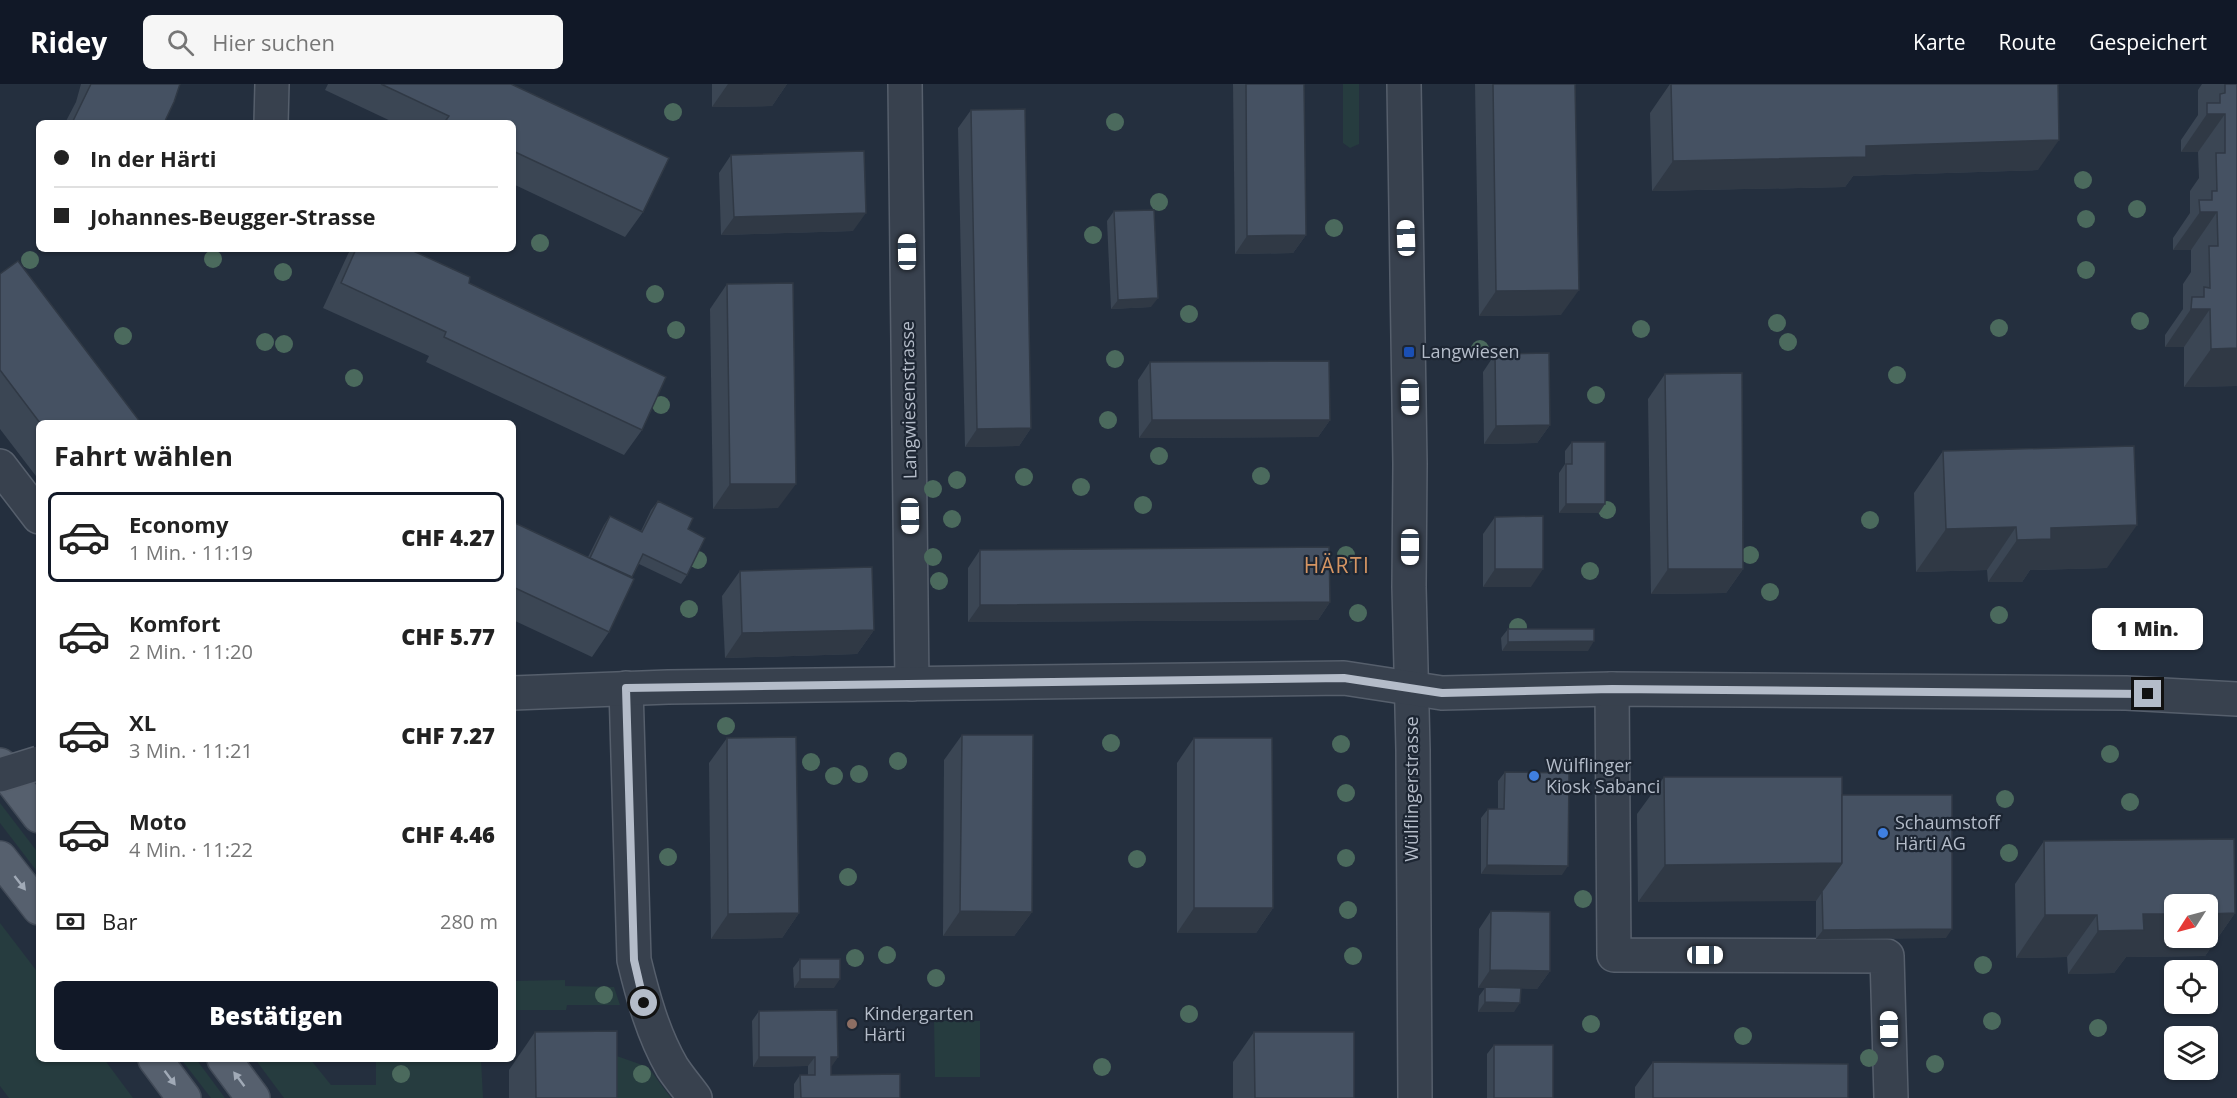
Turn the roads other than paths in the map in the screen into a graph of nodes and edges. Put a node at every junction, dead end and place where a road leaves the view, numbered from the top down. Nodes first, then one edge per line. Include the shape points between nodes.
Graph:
1 (272, 84) edge
2 (905, 84) edge
3 (1404, 84) edge
4 (271, 120) edge
5 (0, 466) edge
6 (36, 513) edge
7 (912, 684) junction
8 (626, 688) junction
9 (1412, 688) junction
10 (1612, 689) junction
11 (516, 693) edge
12 (2237, 699) edge
13 (36, 764) edge
14 (0, 765) edge
15 (0, 775) edge
16 (36, 812) edge
17 (0, 858) edge
18 (36, 904) edge
19 (157, 1062) edge
20 (226, 1062) edge
21 (184, 1098) edge
22 (253, 1098) edge
23 (695, 1098) edge
24 (1415, 1098) edge
25 (1890, 1098) edge

1 - 4 street
2 - 7 street, Langwiesenstrasse
3 - 9 street, Wülflingerstrasse
5 - 6 street
7 - 8 street
7 - 9 street via 1344,678
8 - 11 street
8 - 23 street via 634,960 644,1003 661,1045
9 - 10 street via 1442,693
9 - 24 street, Wülflingerstrasse
10 - 12 street via 2126,693
10 - 25 street via 1614,955 1887,956
13 - 15 street, bridge
14 - 16 main road
17 -> 18 main road
19 -> 21 main road
22 -> 20 main road

